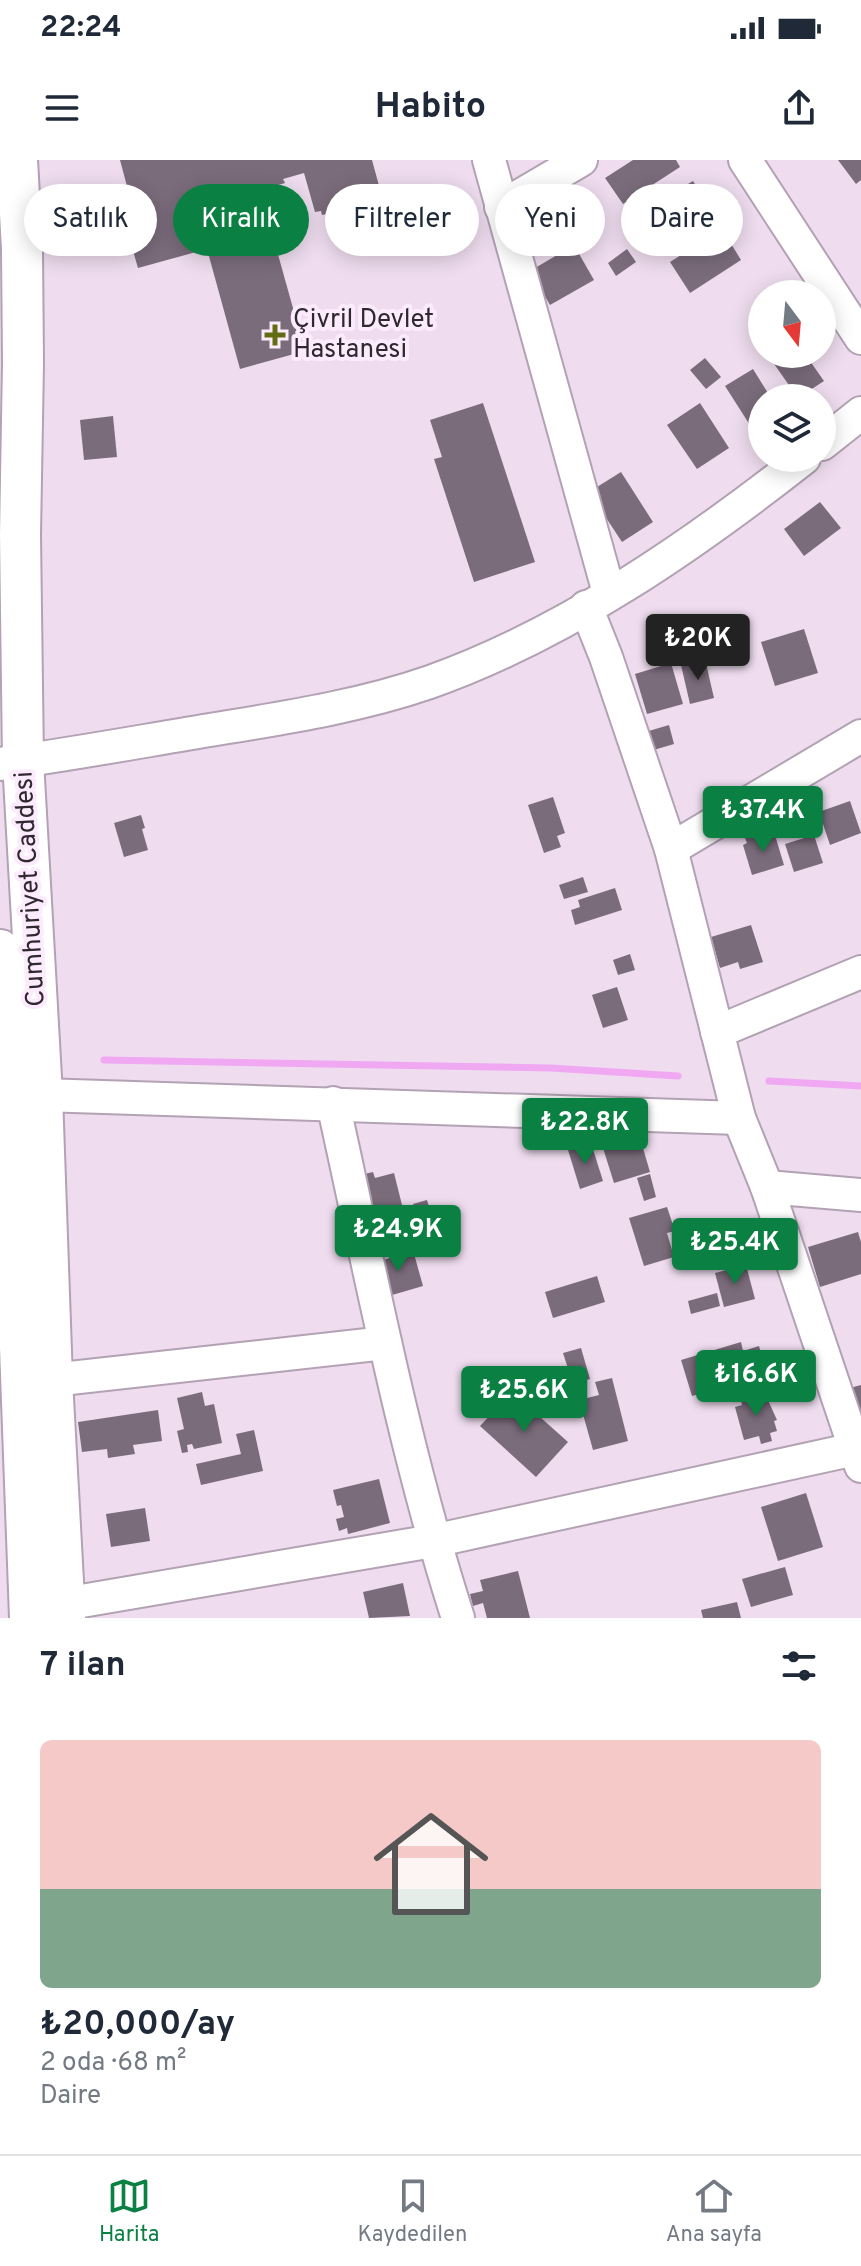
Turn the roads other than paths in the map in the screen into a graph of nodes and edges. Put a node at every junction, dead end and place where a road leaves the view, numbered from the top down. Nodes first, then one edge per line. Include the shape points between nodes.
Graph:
1 (17, 160) edge
2 (489, 160) edge
3 (581, 160) edge
4 (745, 160) edge
5 (495, 184) edge
6 (540, 184) edge
7 (513, 256) edge
8 (861, 338) edge
9 (861, 413) edge
10 (836, 433) edge
11 (786, 472) edge
12 (598, 600) junction
13 (861, 736) edge
14 (12, 762) edge
15 (671, 849) junction
16 (861, 972) edge
17 (1, 974) edge
18 (717, 1032) junction
19 (18, 1100) edge
20 (333, 1103) junction
21 (739, 1118) junction
22 (767, 1187) junction
23 (861, 1195) edge
24 (385, 1343) junction
25 (24, 1380) edge
26 (858, 1458) edge
27 (433, 1541) junction
28 (53, 1613) edge
29 (458, 1618) edge

1 - 14 main road, Cumhuriyet Caddesi via 23,363
2 - 5 street
3 - 6 street
4 - 8 street
7 - 12 street
9 - 10 street
11 - 12 street via 694,540
12 - 14 street via 481,662 365,702
12 - 15 street via 606,657
13 - 15 street
14 - 19 main road, Cumhuriyet Caddesi
15 - 18 street
16 - 18 street
17 - 19 main road, Cumhuriyet Caddesi
18 - 21 street
19 - 20 street
19 - 25 main road, Cumhuriyet Caddesi
20 - 21 street
20 - 24 street
21 - 22 street
22 - 23 street
22 - 26 street
24 - 25 street
24 - 27 street
25 - 28 main road, Cumhuriyet Caddesi
26 - 27 street
27 - 28 street
27 - 29 street

